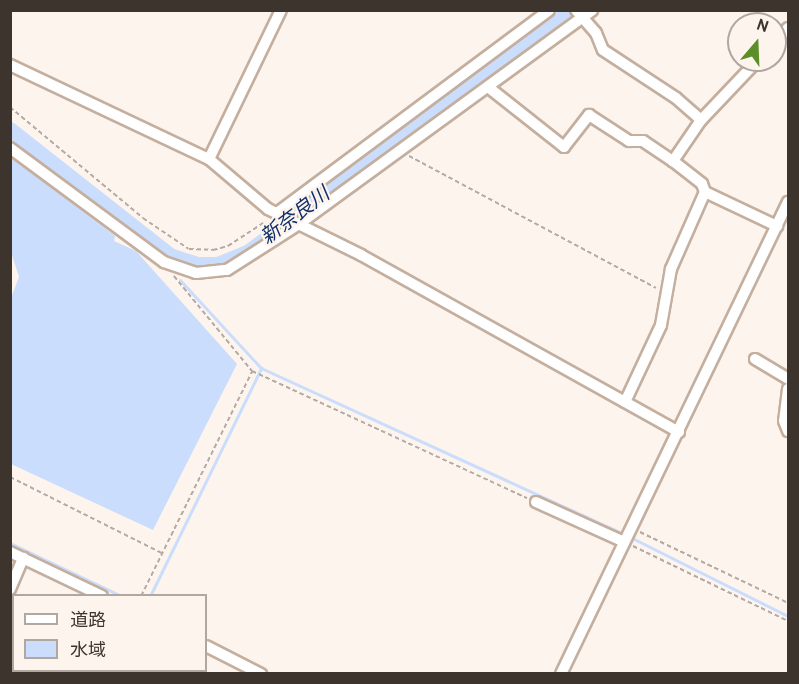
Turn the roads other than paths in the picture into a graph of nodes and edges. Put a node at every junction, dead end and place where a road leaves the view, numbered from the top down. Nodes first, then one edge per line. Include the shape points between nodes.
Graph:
1 (281, 10) edge
2 (549, 10) edge
3 (583, 13) edge
4 (10, 65) edge
5 (746, 72) edge
6 (488, 87) junction
7 (700, 120) junction
8 (10, 148) edge
9 (209, 159) junction
10 (673, 161) junction
11 (705, 192) junction
12 (789, 202) edge
13 (279, 214) junction
14 (297, 223) junction
15 (777, 226) junction
16 (755, 359) dead end
17 (789, 379) edge
18 (789, 389) edge
19 (625, 402) junction
20 (789, 431) edge
21 (679, 432) junction
22 (536, 502) road end
23 (624, 542) junction
24 (10, 552) edge
25 (23, 558) junction
26 (10, 589) edge
27 (98, 594) edge
28 (207, 647) edge
29 (261, 674) edge
30 (561, 674) edge

1 - 9 street
2 - 13 street
3 - 6 street
3 - 7 street via 603,50 676,98
4 - 9 street
5 - 7 street
6 - 10 street via 564,147 589,115 629,141 643,141
6 - 14 street
7 - 10 street
8 - 14 street via 170,265 196,273 227,270
9 - 13 street
10 - 11 street via 702,184
11 - 15 street
11 - 19 street via 682,239 661,325
12 - 15 street
13 - 14 street
14 - 19 street
15 - 21 street
16 - 17 street
18 - 20 street via 784,421
19 - 21 street
21 - 23 street
22 - 23 street
23 - 30 street
24 - 25 street
25 - 26 street
25 - 27 street
28 - 29 street

